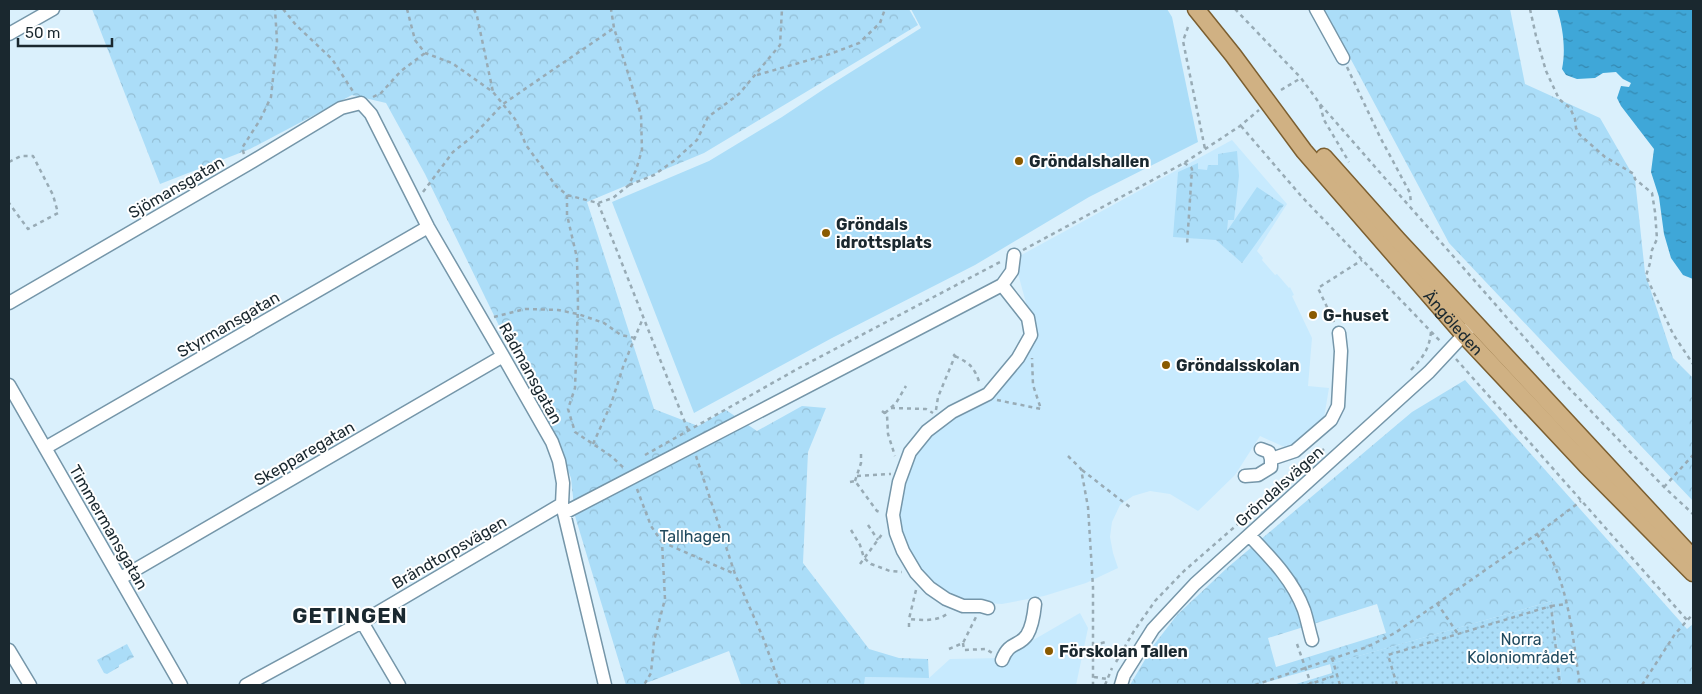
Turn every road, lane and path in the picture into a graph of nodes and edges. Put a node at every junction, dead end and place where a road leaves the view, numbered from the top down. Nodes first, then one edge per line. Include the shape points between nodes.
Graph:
1 (53, 9) edge
2 (275, 9) edge
3 (283, 9) edge
4 (407, 9) edge
5 (474, 9) edge
6 (611, 9) edge
7 (782, 9) edge
8 (885, 9) edge
9 (1196, 9) edge
10 (1235, 9) edge
11 (1316, 9) edge
12 (1530, 9) edge
13 (614, 28) junction
14 (1188, 28) dead end
15 (9, 34) edge
16 (425, 53) junction
17 (1343, 58) joint
18 (756, 75) junction
19 (1301, 78) junction
20 (1281, 90) dead end
21 (493, 92) junction
22 (360, 103) junction
23 (503, 104) junction
24 (1320, 104) junction
25 (1260, 109) dead end
26 (1240, 126) junction
27 (1205, 150) junction
28 (9, 162) edge
29 (1184, 163) junction
30 (248, 164) junction
31 (1353, 167) dead end
32 (629, 185) junction
33 (567, 195) junction
34 (414, 200) junction
35 (9, 203) edge
36 (1411, 206) junction
37 (10, 209) edge
38 (428, 227) junction
39 (1187, 244) dead end
40 (1014, 255) junction
41 (1362, 260) junction
42 (1002, 285) junction
43 (9, 303) edge
44 (578, 314) junction
45 (644, 317) dead end
46 (483, 320) junction
47 (1470, 329) junction
48 (1339, 333) joint
49 (635, 338) junction
50 (1449, 351) junction
51 (951, 352) dead end
52 (503, 356) junction
53 (1693, 364) edge
54 (9, 385) edge
55 (906, 386) dead end
56 (891, 408) junction
57 (593, 444) junction
58 (44, 448) junction
59 (1261, 449) dead end
60 (861, 452) dead end
61 (1693, 455) edge
62 (1068, 456) dead end
63 (640, 458) dead end
64 (1271, 459) junction
65 (1081, 469) junction
66 (903, 470) junction
67 (616, 472) dead end
68 (627, 473) junction
69 (857, 476) junction
70 (1245, 476) dead end
71 (855, 481) junction
72 (850, 482) dead end
73 (1664, 487) junction
74 (1581, 501) junction
75 (1131, 508) dead end
76 (563, 509) junction
77 (1693, 514) edge
78 (894, 523) junction
79 (868, 525) dead end
80 (851, 530) dead end
81 (1537, 534) junction
82 (1249, 535) junction
83 (878, 540) junction
84 (662, 542) junction
85 (864, 558) junction
86 (1693, 558) edge
87 (860, 564) dead end
88 (1693, 573) edge
89 (735, 574) dead end
90 (918, 575) junction
91 (121, 578) junction
92 (1437, 603) junction
93 (958, 604) junction
94 (1036, 604) dead end
95 (1566, 604) junction
96 (1551, 606) junction
97 (984, 607) joint
98 (1693, 614) edge
99 (909, 619) junction
100 (1687, 620) junction
101 (362, 622) junction
102 (909, 627) dead end
103 (1458, 634) junction
104 (1312, 640) dead end
105 (1106, 642) dead end
106 (963, 643) junction
107 (1297, 644) dead end
108 (1093, 645) junction
109 (949, 649) dead end
110 (9, 650) edge
111 (1332, 658) junction
112 (1002, 660) joint
113 (1305, 667) junction
114 (1337, 676) junction
115 (1094, 677) junction
116 (1107, 679) dead end
117 (30, 685) edge
118 (181, 685) edge
119 (246, 685) edge
120 (399, 685) edge
121 (605, 685) edge
122 (644, 685) edge
123 (1094, 685) edge
124 (1120, 685) edge
125 (1255, 685) edge
126 (1309, 685) edge
127 (1340, 685) edge
128 (1397, 685) edge
129 (1560, 685) edge
130 (1580, 685) edge
131 (1642, 685) edge

1 - 15 street
2 - 30 path via 277,41 270,97 242,148
3 - 22 path via 332,58
4 - 16 path via 415,40
5 - 21 path
6 - 13 path
7 - 18 path via 780,45
8 - 18 path via 880,23 859,43
9 - 47 main road, Ängöleden
10 - 19 path
11 - 17 street
12 - 53 path via 1546,71 1559,99 1570,108 1579,134 1605,157 1634,174 1652,193 1656,239 1646,276 1673,334
13 - 23 path
13 - 32 path via 641,115 642,150
14 - 27 path via 1183,41
16 - 21 path via 452,63
16 - 22 path via 381,92
17 - 36 path via 1410,193
18 - 32 path via 739,94 708,118 697,140 675,160
19 - 20 path
19 - 24 path
21 - 23 path
22 - 30 street, Sjömansgatan via 341,108
22 - 34 street, Rådmansgatan via 371,114
23 - 33 path via 515,119 526,145 556,186
23 - 34 path via 472,138 453,152
24 - 31 path via 1324,120
24 - 36 path
25 - 26 path
26 - 27 path
26 - 41 path
27 - 29 path
28 - 37 path via 21,156 33,156 53,195 58,213 28,229
29 - 39 path via 1192,169
29 - 40 path
30 - 43 street, Sjömansgatan
32 - 33 path via 613,198 598,203
33 - 44 path via 567,216 577,258
34 - 38 street, Rådmansgatan
35 - 37 path
36 - 73 path via 1565,384
38 - 46 street, Rådmansgatan
38 - 58 street, Styrmansgatan
40 - 42 street via 1012,271
40 - 63 path via 799,368
41 - 48 path via 1318,288
41 - 50 path
42 - 66 street via 1028,318 1031,335 1018,358 988,394 952,412 927,431 910,452
42 - 68 street, Brändtorpsvägen
44 - 46 path via 525,309
44 - 49 path via 621,335
44 - 57 path via 575,388 568,409 575,432
45 - 49 path
46 - 52 street, Rådmansgatan
47 - 50 street, Gröndalsvägen
47 - 86 main road, Ängöleden
47 - 88 main road, Ängöleden via 1586,465
48 - 64 street via 1338,406 1331,420 1295,451
49 - 57 path
50 - 74 path
50 - 82 street, Gröndalsvägen
51 - 56 path via 955,356 938,397 935,414 926,409
52 - 76 street, Rådmansgatan via 552,442 563,483
52 - 91 street, Skepparegatan
54 - 58 street, Timmermansgatan
55 - 56 path
56 - 66 path via 883,412 887,415 894,455
57 - 68 path via 611,456
58 - 91 street, Timmermansgatan
59 - 64 street via 1269,452
60 - 69 path
61 - 73 path
62 - 65 path
64 - 70 street via 1270,467 1258,474
65 - 75 path
65 - 108 path via 1088,507
66 - 69 path
66 - 78 street via 897,490
67 - 68 path
68 - 76 street, Brändtorpsvägen
68 - 84 path via 638,489 651,526
69 - 71 path
71 - 72 path
71 - 78 path via 877,511
73 - 77 path
74 - 81 path
74 - 100 path
76 - 101 street, Brändtorpsvägen
76 - 121 street, Rådmansgatan
78 - 83 path
78 - 90 street via 903,550
79 - 83 path
80 - 85 path
81 - 92 path
81 - 95 path via 1558,573
82 - 104 street via 1293,588 1304,609
82 - 124 street, Gröndalsvägen via 1195,584 1153,630
83 - 85 path
84 - 89 path
84 - 122 path via 665,598 654,641 651,673
85 - 87 path
85 - 90 path via 890,571
90 - 93 street via 930,588
90 - 99 path
91 - 118 street, Timmermansgatan
92 - 103 path
92 - 111 path via 1395,633
93 - 97 street
93 - 99 path via 944,616
94 - 112 street via 1026,636 1006,650
95 - 96 path
95 - 130 path
96 - 103 path
96 - 129 path
97 - 106 path
98 - 100 path
99 - 102 path
100 - 131 path
101 - 119 street, Brändtorpsvägen
101 - 120 street
103 - 128 path via 1388,655
105 - 108 path
106 - 109 path
106 - 112 path via 964,650 986,649
107 - 113 path
108 - 115 path
110 - 117 street
111 - 113 path
111 - 114 path
113 - 125 path
113 - 126 path
114 - 126 path
114 - 127 path
115 - 116 path
115 - 123 path

